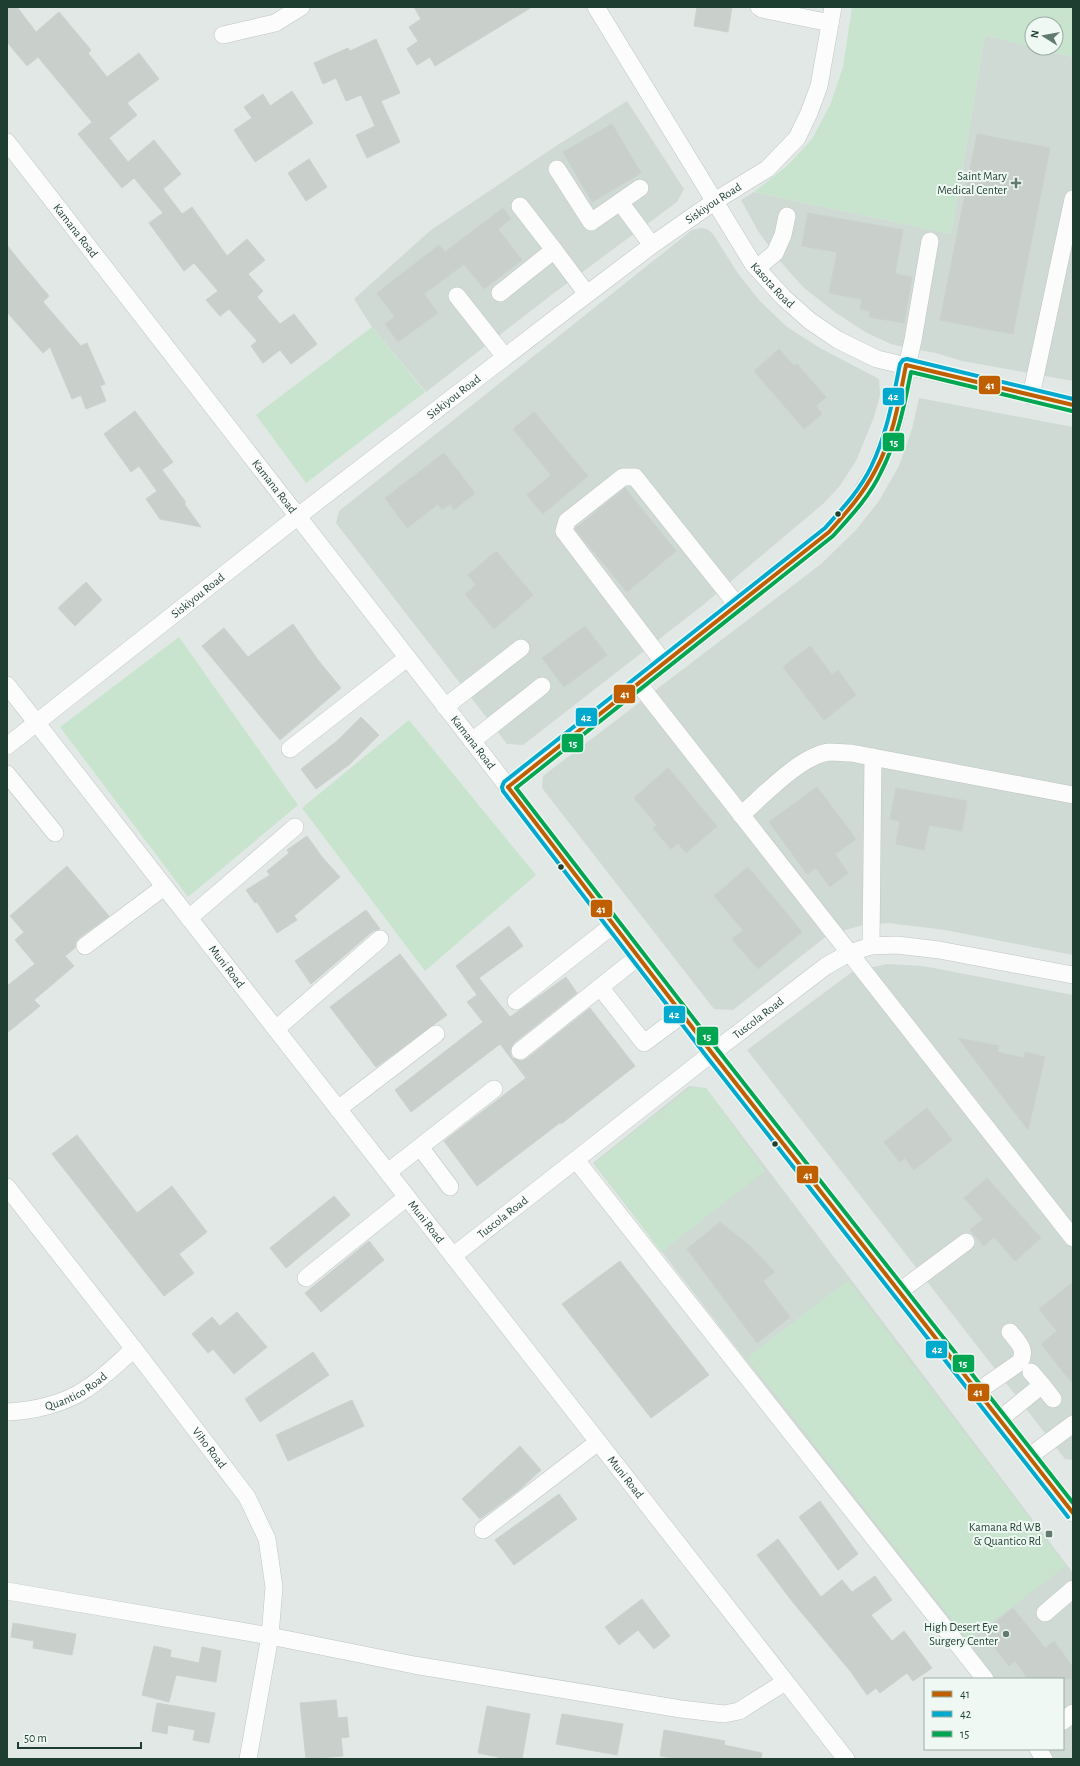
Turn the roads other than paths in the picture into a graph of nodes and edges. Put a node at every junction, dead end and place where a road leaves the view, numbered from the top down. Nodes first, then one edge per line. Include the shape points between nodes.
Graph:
1 (301, 7) edge
2 (596, 7) edge
3 (759, 7) edge
4 (832, 15) edge
5 (223, 35) dead end
6 (7, 142) edge
7 (557, 169) dead end
8 (640, 188) dead end
9 (1073, 199) edge
10 (715, 201) junction
11 (620, 202) junction
12 (520, 206) dead end
13 (787, 216) dead end
14 (930, 240) dead end
15 (652, 245) junction
16 (554, 250) junction
17 (757, 268) junction
18 (500, 293) dead end
19 (587, 294) junction
20 (457, 296) dead end
21 (505, 357) junction
22 (906, 365) junction
23 (1031, 396) junction
24 (1073, 405) edge
25 (297, 517) junction
26 (737, 605) junction
27 (521, 648) dead end
28 (407, 658) junction
29 (664, 662) junction
30 (638, 683) junction
31 (7, 685) edge
32 (542, 686) dead end
33 (445, 707) junction
34 (37, 723) junction
35 (472, 741) junction
36 (7, 746) edge
37 (290, 749) dead end
38 (873, 757) junction
39 (7, 774) edge
40 (508, 787) junction
41 (1073, 795) edge
42 (741, 815) junction
43 (295, 826) dead end
44 (55, 833) dead end
45 (164, 887) junction
46 (189, 918) junction
47 (613, 924) junction
48 (380, 939) dead end
49 (84, 946) dead end
50 (871, 946) junction
51 (849, 953) junction
52 (638, 957) junction
53 (1073, 975) edge
54 (600, 987) junction
55 (516, 1001) dead end
56 (682, 1014) junction
57 (276, 1029) junction
58 (436, 1034) dead end
59 (520, 1051) dead end
60 (712, 1053) junction
61 (494, 1088) dead end
62 (338, 1109) junction
63 (420, 1147) junction
64 (576, 1160) junction
65 (388, 1172) junction
66 (7, 1187) edge
67 (450, 1187) dead end
68 (408, 1197) junction
69 (1070, 1228) edge
70 (966, 1242) dead end
71 (453, 1256) junction
72 (306, 1278) dead end
73 (900, 1291) junction
74 (1010, 1332) dead end
75 (134, 1349) junction
76 (1031, 1372) dead end
77 (1042, 1385) junction
78 (978, 1391) junction
79 (1053, 1399) dead end
80 (7, 1412) edge
81 (1000, 1419) junction
82 (1073, 1424) edge
83 (598, 1442) junction
84 (1030, 1456) junction
85 (1070, 1503) edge
86 (483, 1530) dead end
87 (1073, 1589) edge
88 (7, 1591) edge
89 (1045, 1612) dead end
90 (270, 1636) junction
91 (984, 1678) edge
92 (785, 1682) junction
93 (1073, 1713) edge
94 (1064, 1720) edge
95 (1039, 1750) edge
96 (248, 1759) edge
97 (846, 1759) edge
98 (1044, 1759) edge

1 - 5 street via 276,23
2 - 10 street, Kasota Road
3 - 4 street via 762,10
4 - 10 street, Siskiyou Road via 819,86 810,113 797,138 767,169
6 - 25 street, Kamana Road
7 - 11 street via 591,222
8 - 11 street
9 - 23 street
10 - 15 street, Siskiyou Road
10 - 17 street, Kasota Road
11 - 15 street
12 - 16 street
13 - 17 street via 784,235 775,253
14 - 22 street via 913,340
15 - 19 street, Siskiyou Road
16 - 18 street
16 - 19 street
17 - 22 street, Kasota Road via 783,297 810,321 838,340 876,359
19 - 21 street, Siskiyou Road
20 - 21 street
21 - 25 street, Siskiyou Road
22 - 23 street, Kasota Road
22 - 26 street via 894,424 876,470 855,503 828,532
23 - 24 street, Kasota Road
25 - 28 street, Kamana Road
25 - 34 street, Siskiyou Road
26 - 29 street
26 - 29 street via 635,477 623,476 567,522 564,531
27 - 33 street
28 - 33 street, Kamana Road
28 - 37 street
29 - 30 street
30 - 40 street
30 - 42 street
31 - 34 street, Muni Road
32 - 35 street
33 - 35 street, Kamana Road
34 - 36 street, Siskiyou Road
34 - 45 street, Muni Road
35 - 40 street, Kamana Road
38 - 41 street
38 - 42 street via 828,752 819,755 793,769
38 - 50 street
39 - 44 street
40 - 47 street, Kamana Road
42 - 51 street
43 - 46 street
45 - 46 street, Muni Road
45 - 49 street
46 - 57 street, Muni Road
47 - 52 street, Kamana Road
47 - 55 street
48 - 57 street
50 - 51 street, Tuscola Road
50 - 53 street, Tuscola Road via 896,945 939,950
51 - 60 street, Tuscola Road via 826,966
51 - 69 street
52 - 54 street
52 - 56 street, Kamana Road
54 - 56 street via 644,1043
54 - 59 street
56 - 60 street, Kamana Road
57 - 62 street, Muni Road
58 - 62 street
60 - 64 street, Tuscola Road
60 - 73 street, Kamana Road
61 - 63 street
62 - 65 street, Muni Road
63 - 65 street
63 - 67 street
64 - 71 street, Tuscola Road
64 - 91 street
65 - 68 street, Muni Road
66 - 75 street, Viho Road
68 - 71 street, Muni Road
68 - 72 street
70 - 73 street
71 - 83 street, Muni Road
73 - 78 street, Kamana Road
74 - 78 street via 1022,1348 1020,1362
75 - 80 street, Quantico Road via 86,1389 56,1403 20,1412
75 - 90 street, Viho Road via 247,1497 267,1539 274,1587
76 - 77 street
77 - 79 street
77 - 81 street
78 - 81 street, Kamana Road
81 - 84 street, Kamana Road
82 - 84 street
83 - 86 street
83 - 92 street, Muni Road
84 - 85 street, Kamana Road
87 - 89 street
88 - 90 street
90 - 92 street via 414,1665 724,1714 739,1712
90 - 96 street, Viho Road
92 - 97 street, Muni Road
93 - 94 street
95 - 98 street

